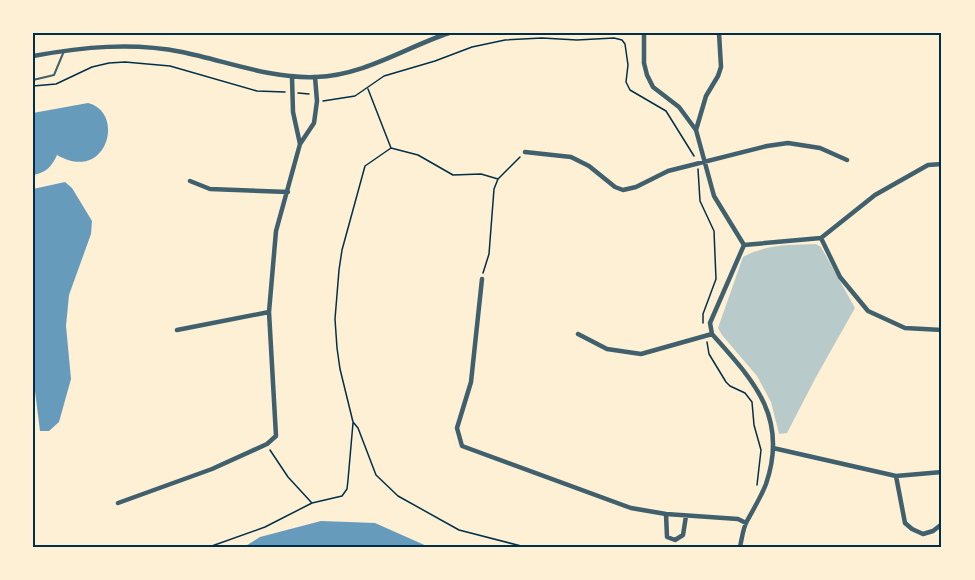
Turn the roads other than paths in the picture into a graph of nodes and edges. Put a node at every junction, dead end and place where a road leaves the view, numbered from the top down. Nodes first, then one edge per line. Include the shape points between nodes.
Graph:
1 (449, 33) edge
2 (644, 33) edge
3 (719, 33) edge
4 (64, 50) junction
5 (33, 56) edge
6 (292, 77) junction
7 (315, 77) junction
8 (33, 80) edge
9 (696, 130) junction
10 (300, 144) junction
11 (525, 152) road end
12 (847, 160) dead end
13 (705, 161) junction
14 (942, 164) edge
15 (190, 181) dead end
16 (288, 192) junction
17 (821, 238) junction
18 (744, 245) junction
19 (482, 279) road end
20 (269, 312) junction
21 (177, 330) dead end
22 (942, 330) edge
23 (578, 334) dead end
24 (712, 334) junction
25 (773, 448) junction
26 (942, 472) edge
27 (896, 476) junction
28 (117, 503) dead end
29 (666, 514) junction
30 (686, 516) junction
31 (746, 523) junction
32 (942, 524) edge
33 (740, 547) edge

1 - 7 street via 371,66
2 - 9 street via 644,63 653,87 680,107
3 - 9 street via 721,68 706,96
4 - 5 street
4 - 6 street via 139,46
4 - 8 lane via 54,75
6 - 7 street
6 - 10 street via 292,112
7 - 10 street via 314,123
9 - 13 street
10 - 16 street
11 - 13 street via 571,157 623,190 659,174
12 - 13 street via 820,148 788,143
13 - 18 street via 714,196
14 - 17 street via 928,165 875,195
15 - 16 street via 210,189
16 - 20 street via 276,231
17 - 18 street
17 - 22 street via 840,277 868,311 905,328
18 - 24 street via 710,324
19 - 29 street via 471,382 457,428 462,446 631,508
20 - 21 street
20 - 28 street via 276,436 267,444 212,468
23 - 24 street via 608,349 641,354
24 - 25 street via 756,385 768,413
25 - 27 street
25 - 31 street via 762,495
26 - 27 street
27 - 32 street via 905,523 923,534
29 - 30 street
29 - 30 street via 665,534 675,540 683,535
30 - 31 street via 738,519
31 - 33 street

